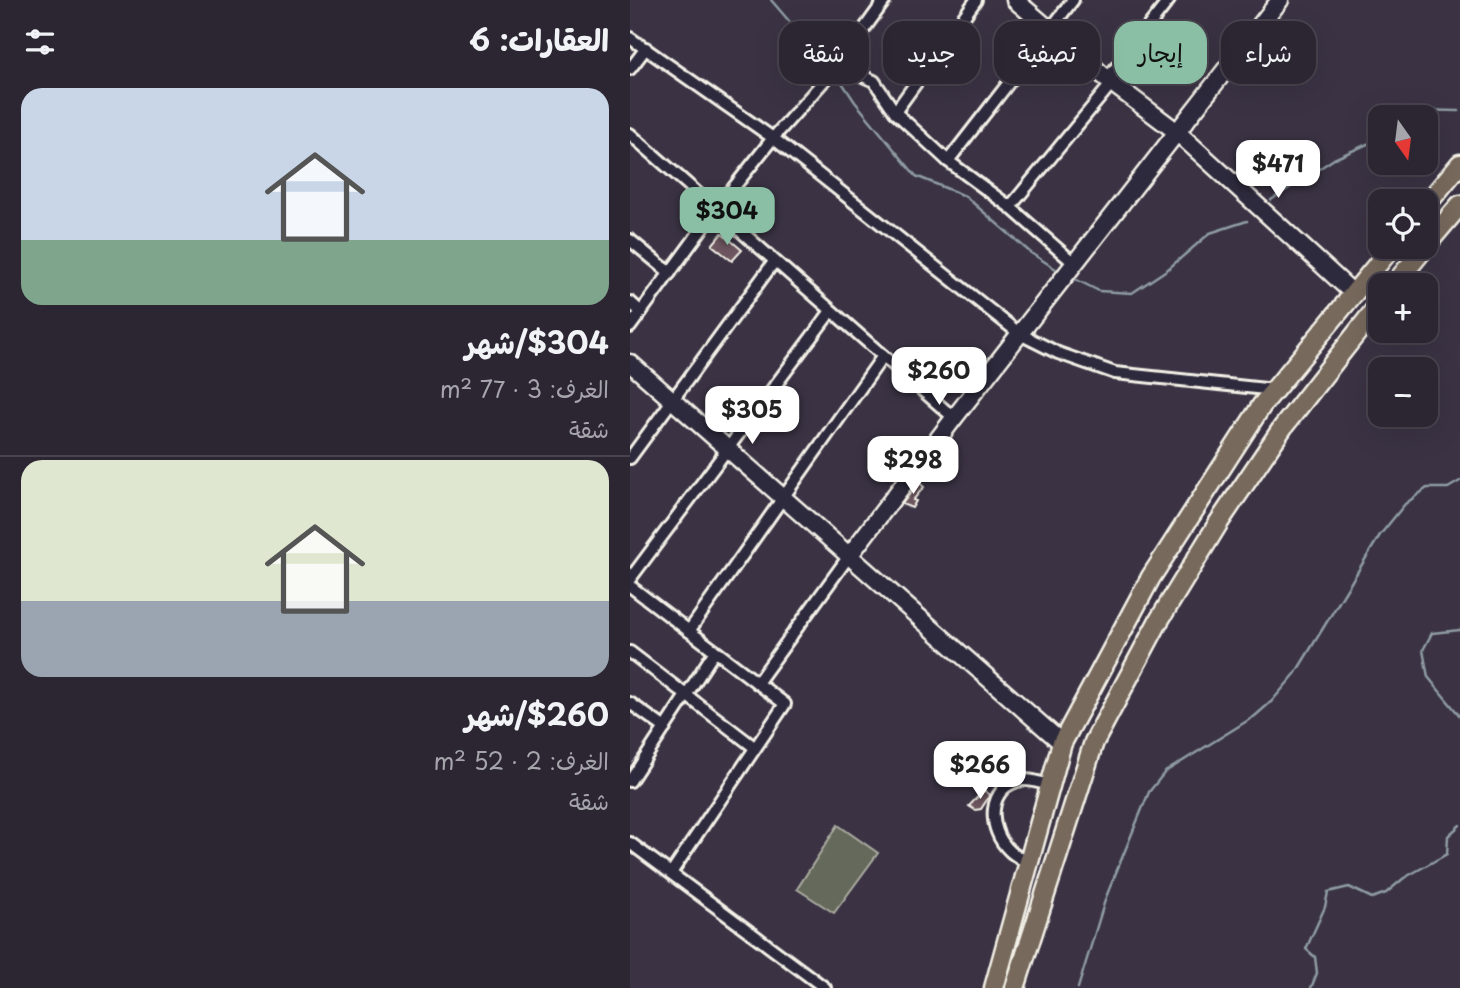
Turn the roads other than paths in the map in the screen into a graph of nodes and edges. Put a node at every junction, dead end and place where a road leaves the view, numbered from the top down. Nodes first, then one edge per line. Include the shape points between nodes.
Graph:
1 (885, 0) edge
2 (976, 0) edge
3 (1015, 0) edge
4 (1073, 0) edge
5 (1169, 0) edge
6 (1278, 1) edge
7 (1040, 21) edge
8 (1057, 21) edge
9 (869, 22) edge
10 (630, 38) edge
11 (646, 48) junction
12 (630, 69) edge
13 (1100, 72) edge
14 (869, 79) edge
15 (1110, 81) junction
16 (821, 84) edge
17 (1008, 84) edge
18 (895, 112) junction
19 (1177, 132) junction
20 (630, 134) edge
21 (773, 138) junction
22 (948, 161) junction
23 (1460, 164) edge
24 (1438, 191) edge
25 (1460, 205) edge
26 (1010, 207) junction
27 (715, 211) junction
28 (1438, 232) edge
29 (630, 240) edge
30 (1382, 259) edge
31 (1415, 259) edge
32 (774, 262) junction
33 (1073, 267) junction
34 (670, 273) junction
35 (1404, 273) edge
36 (1354, 294) junction
37 (630, 302) edge
38 (831, 311) junction
39 (641, 312) junction
40 (1368, 319) edge
41 (630, 327) edge
42 (1020, 334) junction
43 (883, 356) junction
44 (630, 363) edge
45 (1275, 390) junction
46 (671, 399) junction
47 (954, 418) junction
48 (726, 448) junction
49 (630, 458) edge
50 (782, 497) junction
51 (849, 556) junction
52 (630, 579) edge
53 (630, 586) edge
54 (688, 631) junction
55 (715, 651) junction
56 (630, 652) edge
57 (757, 683) junction
58 (686, 695) junction
59 (630, 703) edge
60 (665, 728) junction
61 (1062, 744) junction
62 (754, 747) junction
63 (630, 781) edge
64 (1050, 785) junction
65 (630, 843) edge
66 (1026, 871) junction
67 (670, 873) junction
68 (1047, 886) junction
69 (825, 988) edge
70 (994, 988) edge
71 (1015, 988) edge

1 - 9 street
2 - 18 street
3 - 7 street
4 - 8 street
5 - 15 street
6 - 19 street
10 - 11 street
11 - 12 street
11 - 21 street
13 - 15 street
14 - 18 street
15 - 19 street
15 - 26 street
16 - 21 street
17 - 22 street
18 - 22 street
19 - 33 street
19 - 36 street
20 - 27 street
21 - 27 street
21 - 42 street
22 - 26 street
23 - 24 main road
25 - 28 main road
26 - 33 street
27 - 32 street
27 - 34 street
29 - 34 street
30 - 36 main road
31 - 35 main road
32 - 38 street
32 - 46 street
33 - 42 street
34 - 39 street
36 - 45 main road
37 - 39 street
38 - 43 street
38 - 48 street
39 - 41 street
40 - 68 main road via 1283,427 1158,622 1094,741
42 - 45 street via 1115,373
42 - 47 street
43 - 47 street
43 - 50 street
44 - 46 street
45 - 61 main road via 1151,577
46 - 48 street
46 - 49 street
47 - 51 street
48 - 50 street
48 - 52 street
50 - 51 street
50 - 54 street
51 - 57 street
51 - 61 street
53 - 54 street
54 - 55 street
55 - 57 street
55 - 58 street
56 - 58 street
57 - 62 street via 785,704
58 - 60 street
58 - 62 street
59 - 60 street
60 - 63 street
61 - 64 main road
62 - 67 street
64 - 66 main road
64 - 66 street via 1022,780 1002,791 993,804 999,836
65 - 67 street
66 - 68 main road
66 - 70 main road
67 - 69 street
68 - 71 main road

